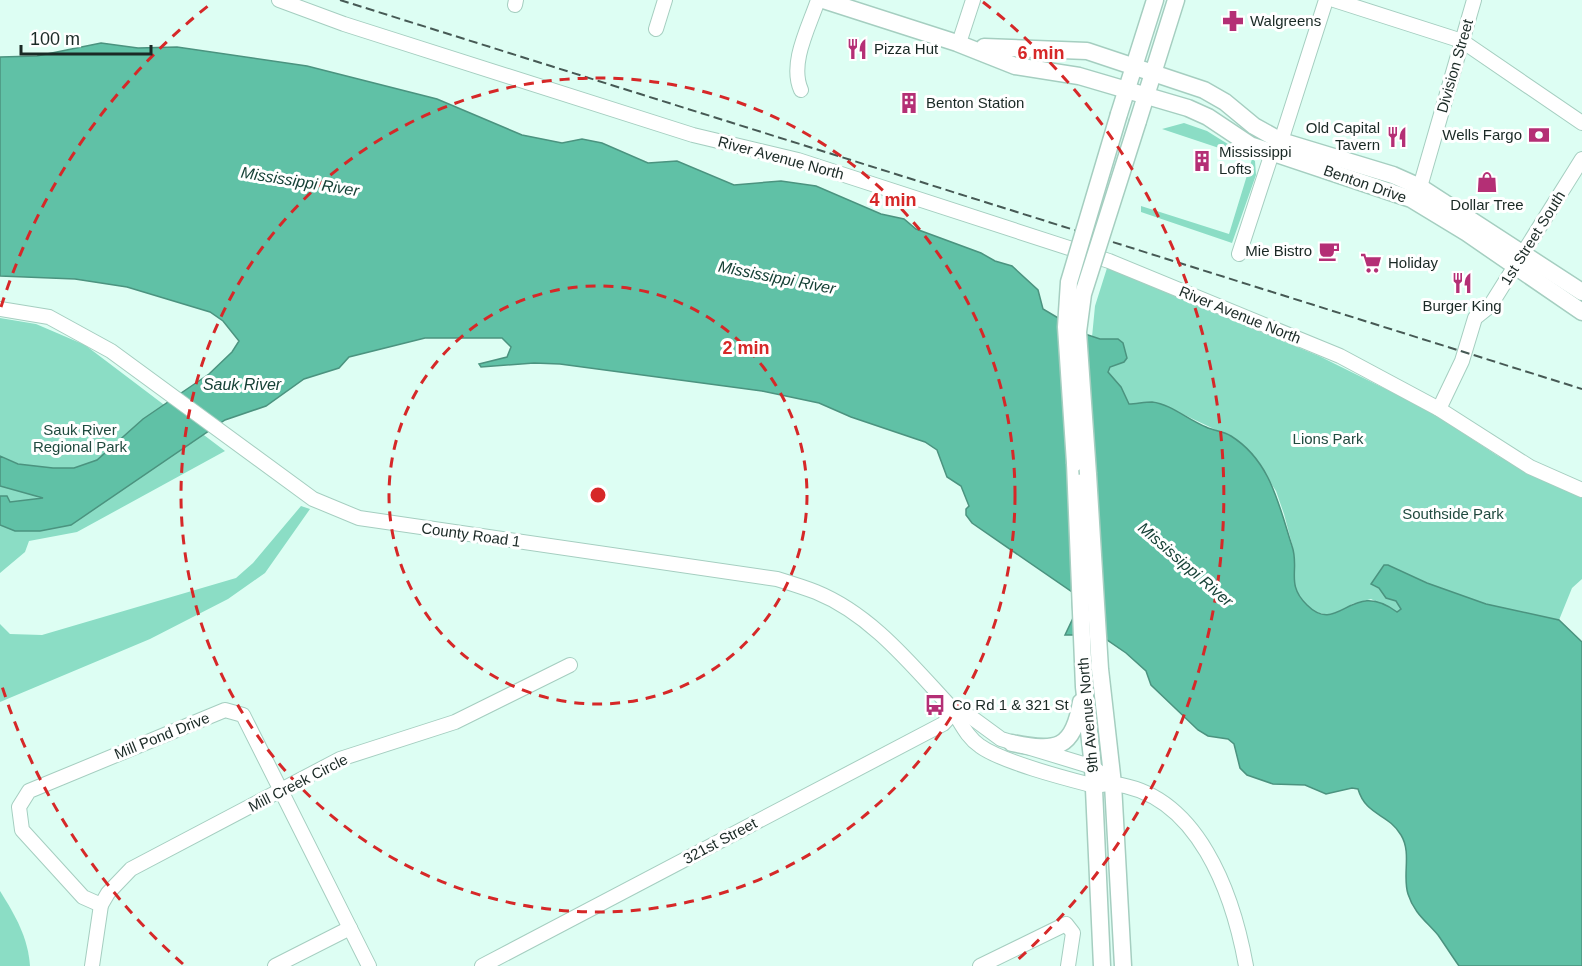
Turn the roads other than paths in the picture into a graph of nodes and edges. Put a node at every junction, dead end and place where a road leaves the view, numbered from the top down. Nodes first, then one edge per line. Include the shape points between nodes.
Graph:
1 (279, 0) edge
2 (665, 0) edge
3 (818, 0) edge
4 (824, 0) edge
5 (973, 0) edge
6 (1155, 0) edge
7 (1176, 0) edge
8 (1326, 0) edge
9 (1334, 0) edge
10 (1474, 0) edge
11 (656, 29) dead end
12 (1462, 41) junction
13 (959, 43) junction
14 (1134, 66) junction
15 (1153, 73) junction
16 (801, 90) dead end
17 (1125, 91) junction
18 (1146, 95) junction
19 (1582, 123) edge
20 (1277, 147) junction
21 (1582, 159) edge
22 (1415, 193) junction
23 (1239, 254) dead end
24 (1519, 260) junction
25 (1582, 292) edge
26 (0, 309) edge
27 (1582, 312) edge
28 (1439, 409) junction
29 (1081, 468) junction
30 (1582, 490) edge
31 (570, 664) dead end
32 (1092, 669) junction
33 (1084, 687) junction
34 (954, 712) junction
35 (1012, 743) junction
36 (1093, 767) junction
37 (1113, 784) junction
38 (1094, 786) junction
39 (281, 791) junction
40 (101, 905) junction
41 (350, 928) junction
42 (92, 966) edge
43 (275, 966) edge
44 (369, 966) edge
45 (482, 966) edge
46 (980, 966) edge
47 (1068, 966) edge
48 (1102, 966) edge
49 (1124, 966) edge
50 (1246, 966) edge

1 - 28 street, River Avenue North via 693,135 798,160 1109,261 1340,356
2 - 11 street
3 - 16 street via 796,67
4 - 13 main road, Benton Drive
5 - 13 street
6 - 14 main road
7 - 15 main road
8 - 20 street
9 - 12 street
10 - 12 street, Division Street
12 - 19 street
12 - 22 street, Division Street
13 - 14 main road, Benton Drive via 1012,50 1076,49
13 - 17 main road, Benton Drive via 1015,66 1079,76
14 - 15 main road, Benton Drive
14 - 17 main road
15 - 18 main road
15 - 20 main road, Benton Drive via 1214,95
17 - 18 main road, Benton Drive
17 - 29 main road, bridge via 1069,282 1066,327
18 - 20 main road, Benton Drive via 1200,112 1240,140
18 - 29 main road, bridge via 1083,294 1078,333
20 - 22 main road, Benton Drive
20 - 23 street
21 - 24 street, 1st Street South
22 - 24 main road, Benton Drive
24 - 25 main road, Benton Drive
24 - 27 main road, Benton Drive
24 - 28 street, 1st Street South via 1490,306 1480,313 1482,320 1467,366
26 - 34 street, County Road 1 via 50,317 111,351 313,499 360,518 777,579 818,592 891,643
28 - 30 street, River Avenue North via 1530,467
29 - 32 main road, 9th Avenue North
31 - 39 street, Mill Creek Circle via 455,722 340,759
32 - 33 main road, 9th Avenue North
32 - 37 main road, 9th Avenue North
33 - 35 main road via 1074,730 1064,743 1050,747
33 - 36 main road, 9th Avenue North
34 - 35 street, County Road 1 via 971,717 990,733
34 - 38 street, County Road 1 via 962,728 979,746
34 - 45 street, 321st Street via 943,724
35 - 36 street, County Road 1
36 - 37 street
36 - 38 main road, 9th Avenue North
37 - 38 street
37 - 49 main road, 9th Avenue North
37 - 50 street via 1149,793 1172,807 1192,827 1223,886 1241,937
38 - 48 main road, 9th Avenue North
39 - 40 street, Mill Creek Circle via 131,869
39 - 40 street, Mill Pond Drive via 243,715 225,710 29,791 19,807 22,830 83,897
39 - 41 street, Mill Pond Drive
40 - 42 street, Mill Creek Circle
41 - 43 street
41 - 44 street, Mill Pond Drive
46 - 47 street via 1066,924 1073,933

